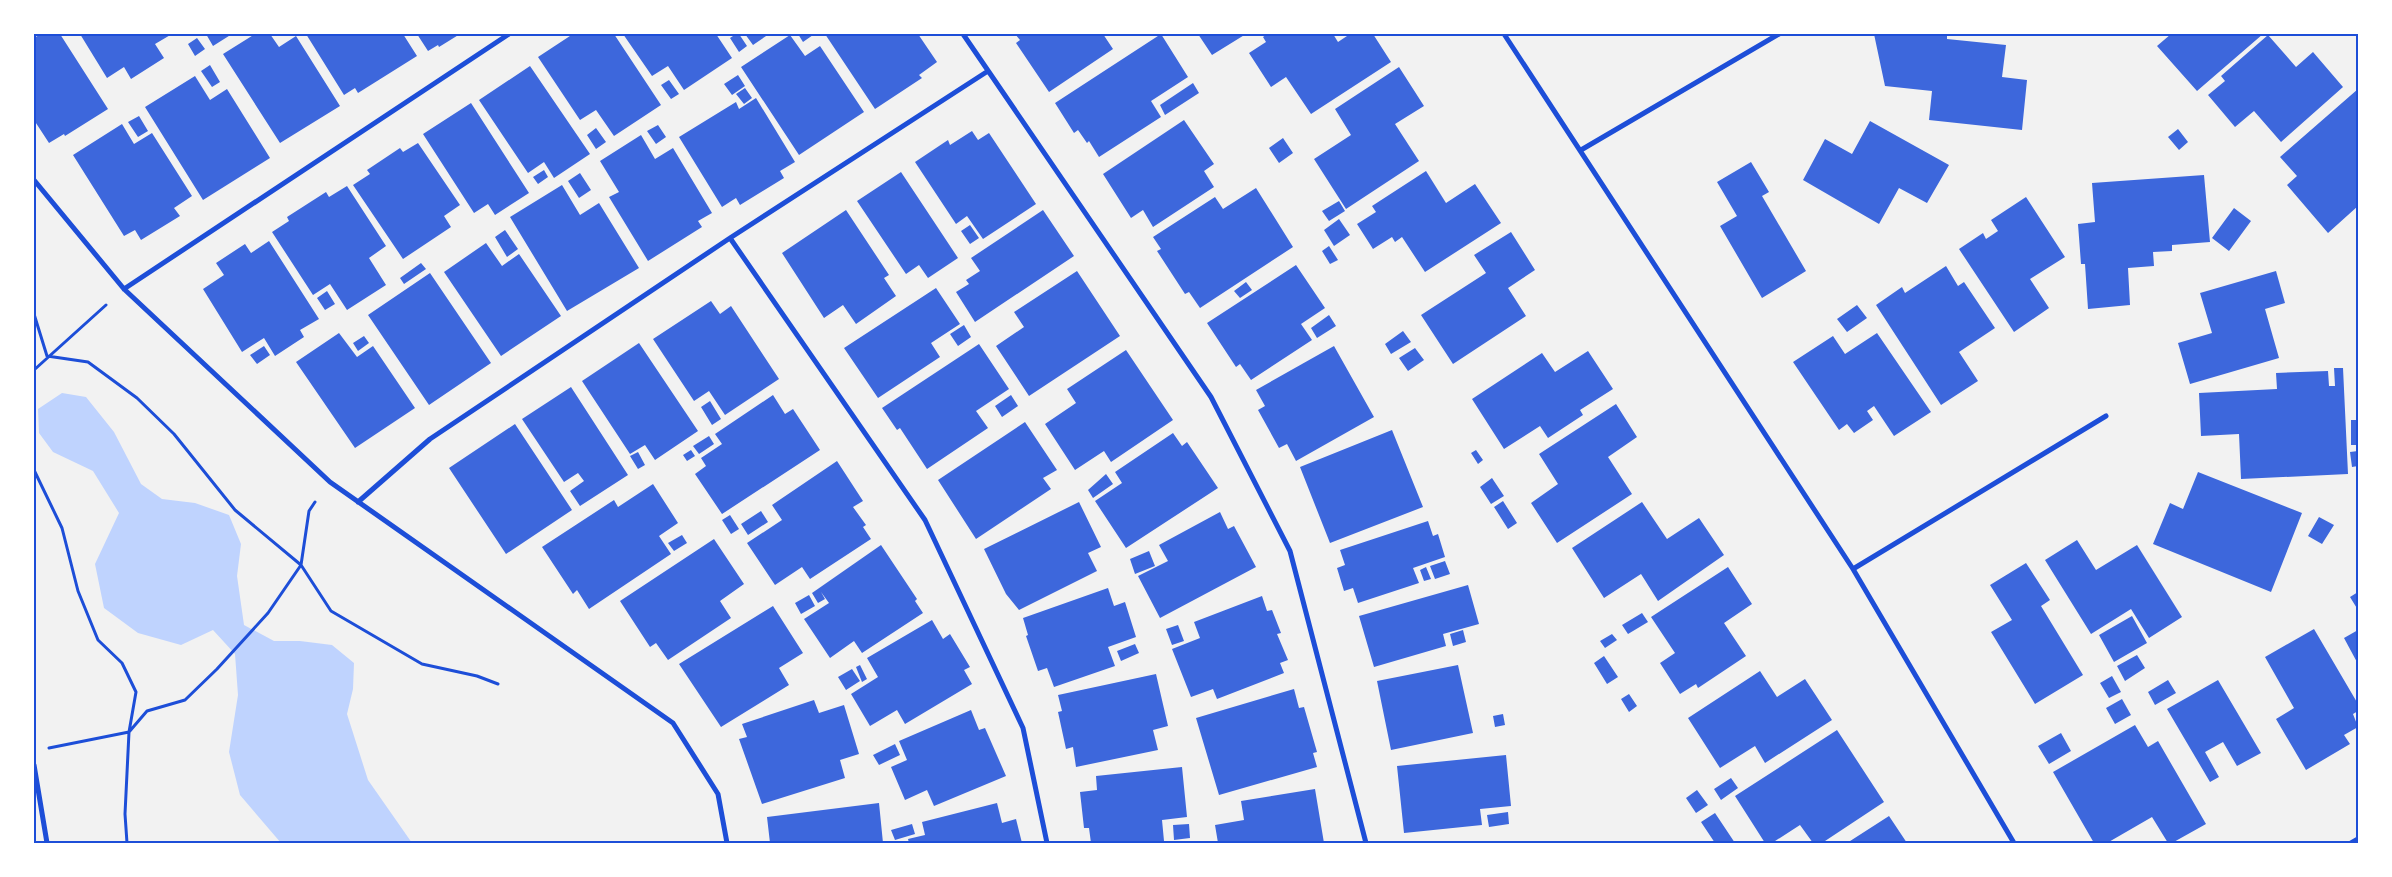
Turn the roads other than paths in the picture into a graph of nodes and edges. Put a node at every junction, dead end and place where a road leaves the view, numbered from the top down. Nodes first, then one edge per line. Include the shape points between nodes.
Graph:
1 (509, 34) edge
2 (963, 34) edge
3 (1504, 34) edge
4 (1779, 34) edge
5 (988, 71) junction
6 (1581, 150) junction
7 (34, 180) edge
8 (730, 238) junction
9 (124, 290) junction
10 (2106, 416) dead end
11 (358, 502) junction
12 (1853, 569) junction
13 (34, 765) edge
14 (2358, 839) edge
15 (47, 843) edge
16 (727, 843) edge
17 (1047, 843) edge
18 (1366, 843) edge
19 (2014, 843) edge
20 (2351, 843) edge

1 - 9 street
2 - 5 street
3 - 6 street
4 - 6 street
5 - 8 street
5 - 18 street via 1211,398 1290,551
6 - 12 street
7 - 9 street
8 - 11 street via 430,439
8 - 17 street via 925,520 1023,728
9 - 11 street via 330,482
10 - 12 street
11 - 16 street via 673,724 718,794
12 - 19 street
13 - 15 street
14 - 20 street

